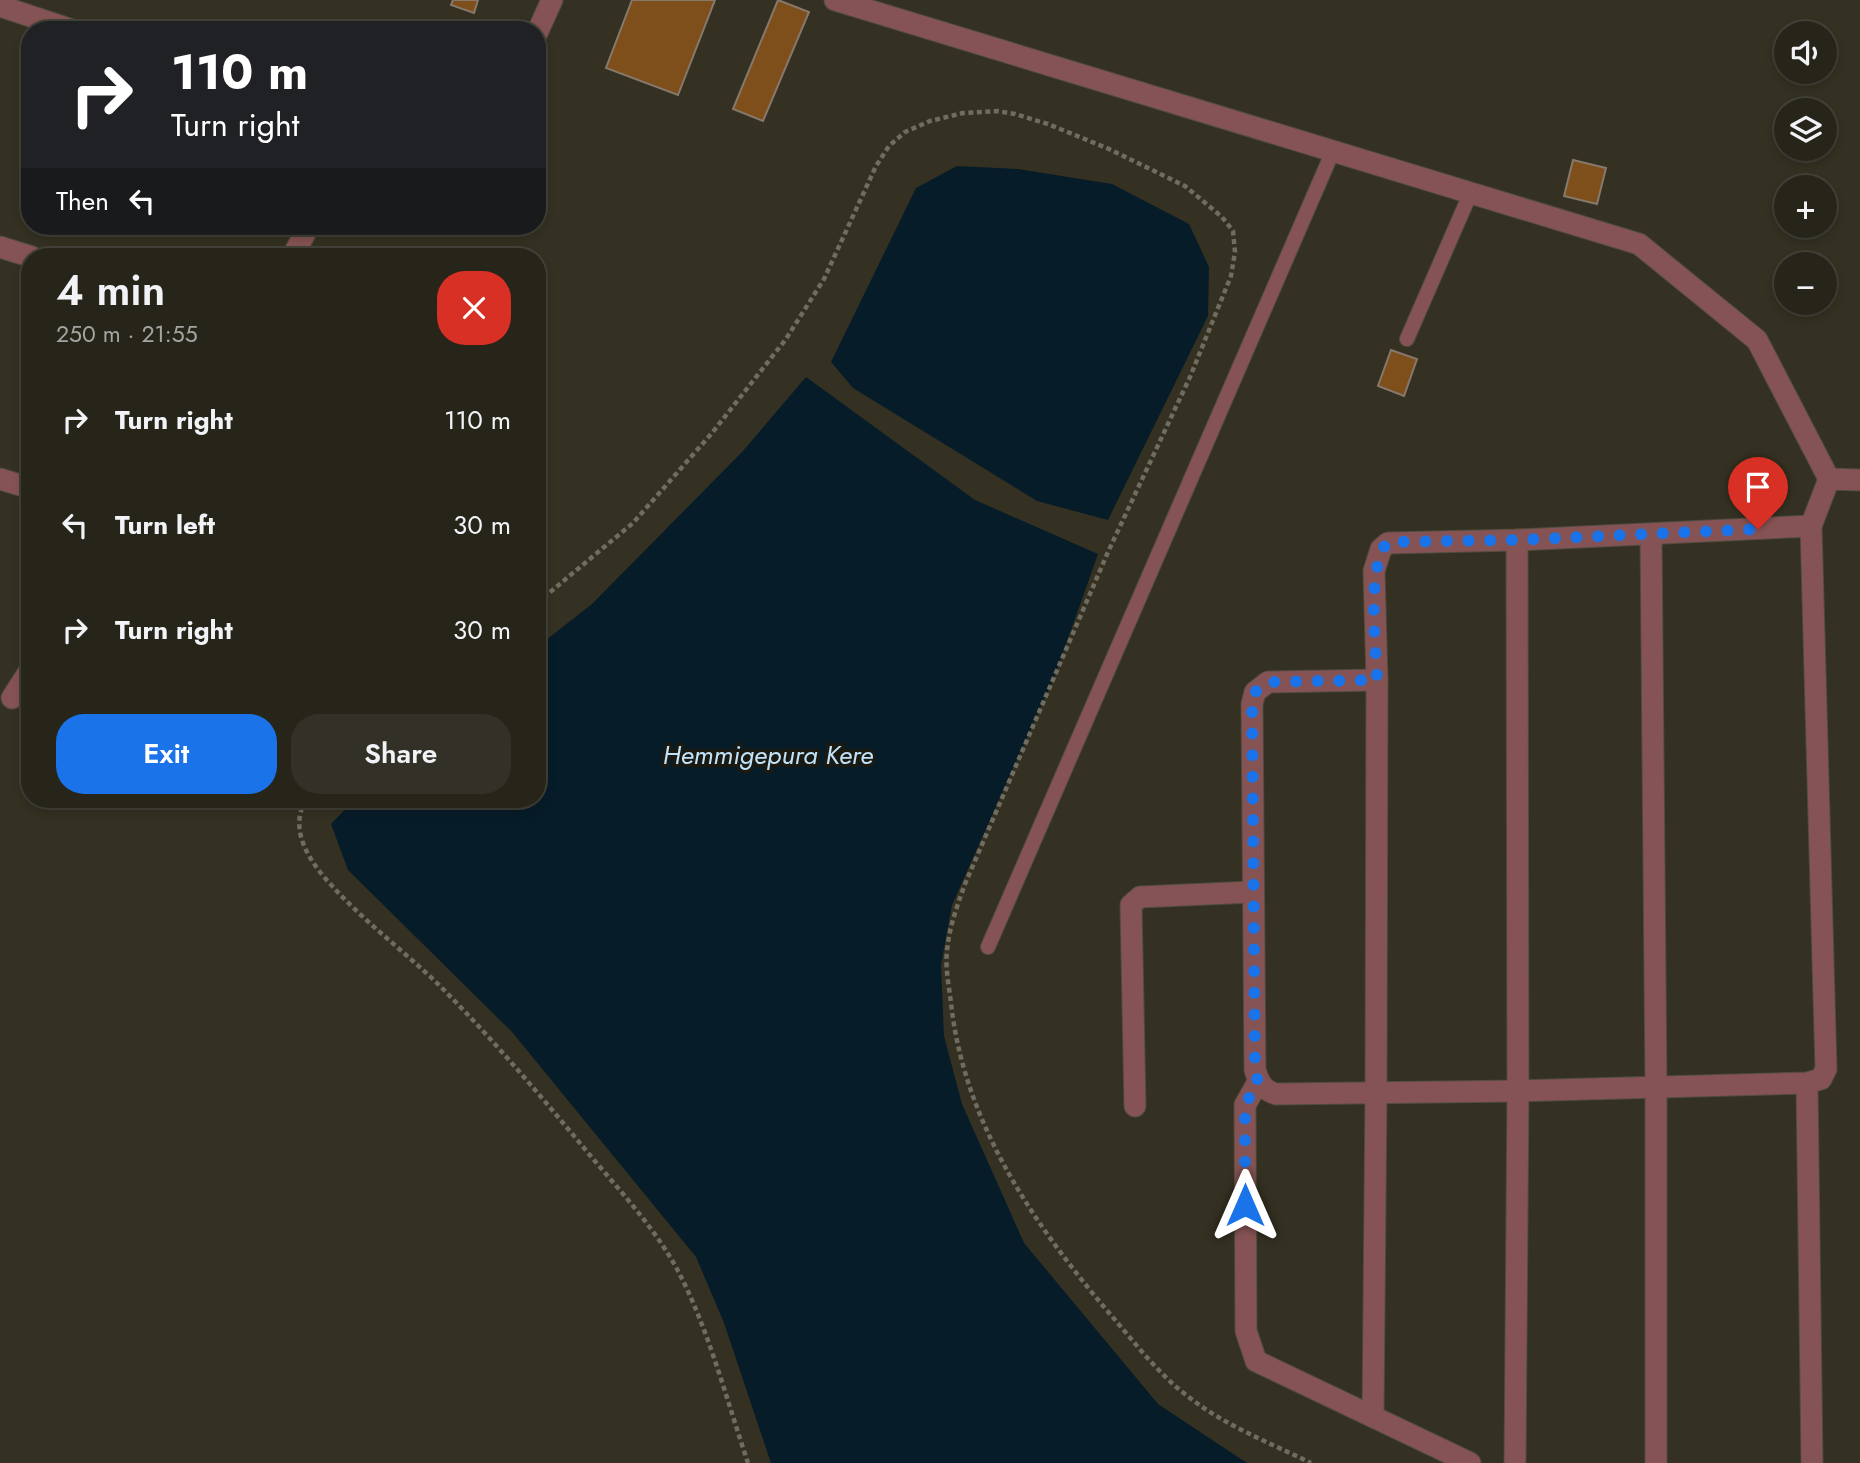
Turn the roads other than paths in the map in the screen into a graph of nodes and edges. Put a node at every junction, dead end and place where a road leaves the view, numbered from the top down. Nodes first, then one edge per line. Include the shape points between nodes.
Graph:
1 (551, 0) edge
2 (835, 0) edge
3 (0, 6) edge
4 (45, 21) edge
5 (542, 21) edge
6 (1333, 150) junction
7 (1471, 192) junction
8 (0, 247) edge
9 (21, 254) edge
10 (1408, 339) dead end
11 (0, 479) edge
12 (1829, 479) junction
13 (1860, 480) edge
14 (21, 485) edge
15 (1811, 526) junction
16 (1651, 535) junction
17 (1517, 540) junction
18 (1377, 680) junction
19 (21, 684) edge
20 (12, 698) dead end
21 (1252, 892) junction
22 (988, 947) dead end
23 (1258, 1082) junction
24 (1807, 1083) junction
25 (1656, 1086) junction
26 (1518, 1091) junction
27 (1376, 1093) junction
28 (1135, 1106) dead end
29 (1373, 1417) junction
30 (1470, 1463) edge
31 (1515, 1463) edge
32 (1656, 1463) edge
33 (1812, 1463) edge

1 - 5 street
2 - 6 street
3 - 4 street
6 - 7 street
6 - 22 lane
7 - 10 lane
7 - 12 street via 1639,244 1757,340
8 - 9 street
11 - 14 street
12 - 13 street
12 - 15 street
15 - 16 street
15 - 24 street via 1826,1069 1821,1079
16 - 17 street
16 - 25 street
17 - 18 street via 1388,542 1381,549 1374,571
17 - 26 street
18 - 21 street via 1268,682 1255,692
18 - 27 street
19 - 20 street
21 - 23 street
21 - 28 street via 1140,897 1131,905
23 - 27 street via 1276,1094
23 - 29 street via 1245,1105 1246,1331 1256,1361
24 - 25 street
24 - 33 street
25 - 26 street
25 - 32 street
26 - 27 street
26 - 31 street
27 - 29 street
29 - 30 street

